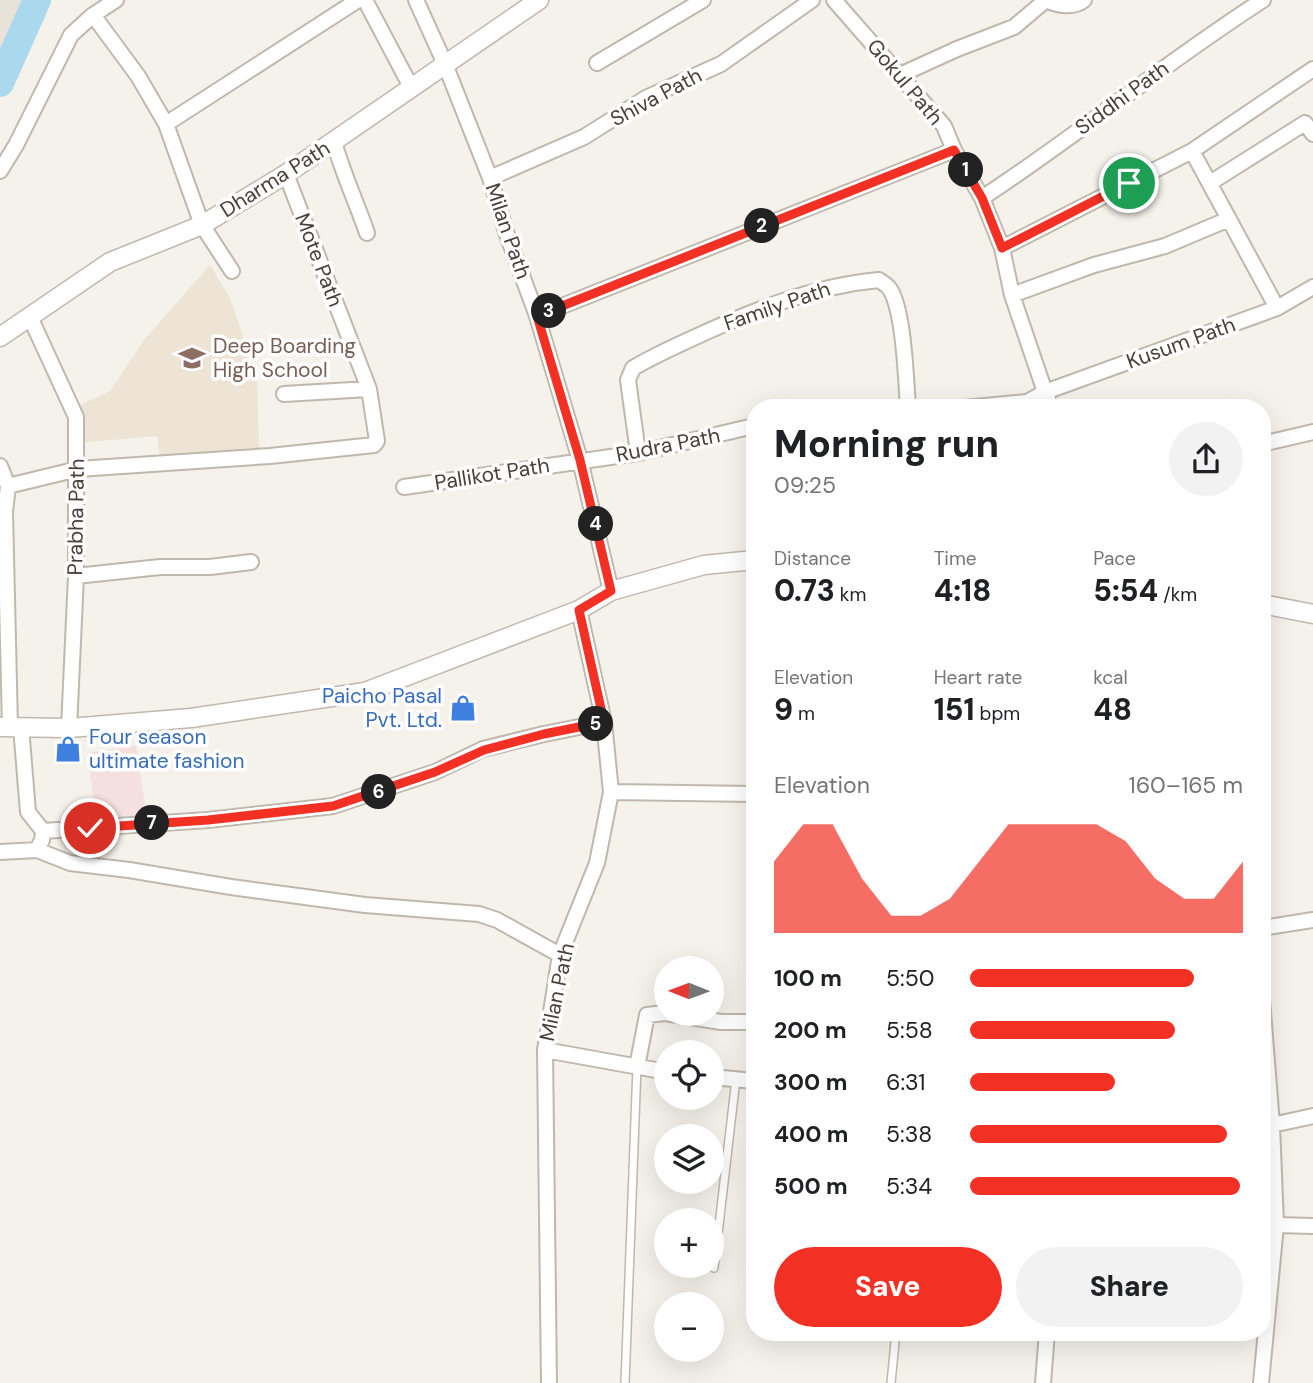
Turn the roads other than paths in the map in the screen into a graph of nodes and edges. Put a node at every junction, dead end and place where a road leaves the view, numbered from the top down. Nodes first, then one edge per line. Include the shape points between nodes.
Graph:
1 (117, 0) edge
2 (358, 0) edge
3 (365, 0) edge
4 (416, 0) edge
5 (539, 0) edge
6 (703, 0) edge
7 (812, 0) edge
8 (834, 0) edge
9 (1046, 0) edge
10 (1084, 0) edge
11 (1263, 0) edge
12 (93, 15) junction
13 (597, 63) dead end
14 (445, 64) junction
15 (1313, 69) edge
16 (900, 75) junction
17 (411, 87) junction
18 (166, 124) junction
19 (1313, 134) edge
20 (334, 142) junction
21 (954, 150) junction
22 (1192, 151) junction
23 (0, 171) edge
24 (286, 174) junction
25 (490, 178) junction
26 (1210, 183) junction
27 (982, 198) junction
28 (1229, 219) junction
29 (202, 225) junction
30 (367, 233) dead end
31 (1002, 248) junction
32 (232, 271) dead end
33 (1313, 287) edge
34 (1012, 295) junction
35 (1277, 308) junction
36 (537, 316) junction
37 (30, 317) junction
38 (0, 337) edge
39 (369, 389) junction
40 (284, 394) dead end
41 (907, 399) edge
42 (1046, 399) edge
43 (1049, 399) edge
44 (746, 428) edge
45 (1313, 432) edge
46 (1271, 442) edge
47 (638, 453) junction
48 (580, 460) junction
49 (0, 466) edge
50 (78, 469) junction
51 (8, 486) junction
52 (404, 487) dead end
53 (746, 561) edge
54 (251, 562) dead end
55 (76, 576) junction
56 (611, 591) junction
57 (1271, 606) edge
58 (579, 610) junction
59 (1313, 614) edge
60 (604, 722) junction
61 (11, 727) edge
62 (69, 728) junction
63 (611, 792) junction
64 (746, 794) edge
65 (43, 831) junction
66 (37, 850) junction
67 (0, 852) edge
68 (1313, 920) edge
69 (1271, 927) edge
70 (560, 955) junction
71 (746, 1022) edge
72 (545, 1050) junction
73 (638, 1067) junction
74 (654, 1070) edge
75 (724, 1078) edge
76 (736, 1079) junction
77 (746, 1080) edge
78 (1271, 1112) edge
79 (1313, 1116) edge
80 (1272, 1125) junction
81 (720, 1208) edge
82 (1271, 1220) edge
83 (1313, 1226) edge
84 (895, 1341) edge
85 (1046, 1341) edge
86 (1264, 1341) edge
87 (549, 1383) edge
88 (625, 1383) edge
89 (891, 1383) edge
90 (1043, 1383) edge
91 (1261, 1383) edge

1 - 12 street
2 - 18 street
3 - 17 street
4 - 14 street, Milan Path
5 - 14 street, Dharma Path
6 - 13 street
7 - 25 street, Shiva Path via 721,64 646,98 584,137
8 - 16 street, Gokul Path
9 - 10 street via 1064,6
9 - 16 street via 1014,27
11 - 27 street, Siddhi Path
12 - 18 street via 138,75
12 - 23 street via 71,34
14 - 17 street, Dharma Path
14 - 25 street, Milan Path
15 - 22 street
16 - 21 street, Gokul Path via 944,126
17 - 20 street, Dharma Path
18 - 29 street
19 - 26 street via 1305,122
20 - 24 street, Dharma Path
20 - 30 street
21 - 27 street, Gokul Path
21 - 36 street
22 - 26 street
22 - 31 street
24 - 29 street, Dharma Path
24 - 39 street, Mote Path
25 - 36 street, Milan Path
26 - 28 street
27 - 31 street, Gokul Path
28 - 34 street via 1165,246 1094,265
28 - 35 street
29 - 32 street
29 - 37 street, Dharma Path via 110,262
31 - 34 street, Gokul Path
33 - 35 street, Kusum Path
34 - 42 street, Gokul Path
35 - 43 street, Kusum Path
36 - 48 street, Milan Path
37 - 38 street, Dharma Path
37 - 50 street, Prabha Path via 76,417
39 - 40 street
39 - 50 street, Mote Path via 374,445
41 - 47 street, Family Path via 891,289 879,280 817,289 724,323 633,368 628,380
44 - 47 street, Rudra Path
45 - 46 street
47 - 48 street, Rudra Path
48 - 52 street, Pallikot Path
48 - 56 street, Milan Path
49 - 51 street
50 - 51 street
50 - 55 street, Prabha Path
51 - 61 street
53 - 56 street via 704,565
54 - 55 street
55 - 62 street, Prabha Path
56 - 58 street
57 - 59 street
58 - 60 street, Milan Path
58 - 62 street via 365,692 191,718
60 - 63 street, Milan Path
60 - 65 street via 484,750 435,772 333,806
61 - 62 street
61 - 65 street via 28,812
63 - 64 street
63 - 70 street, Milan Path via 597,863
65 - 66 street
66 - 67 street
66 - 70 street via 70,863 231,887 479,914
68 - 69 street
70 - 72 street, Milan Path
71 - 73 street via 646,1015
72 - 73 street
72 - 87 street, Milan Path
73 - 74 street
73 - 88 lane
75 - 76 street
76 - 77 street
76 - 81 lane
78 - 80 street
79 - 80 street
80 - 82 street
82 - 83 street
84 - 89 lane
85 - 90 street
86 - 91 street

